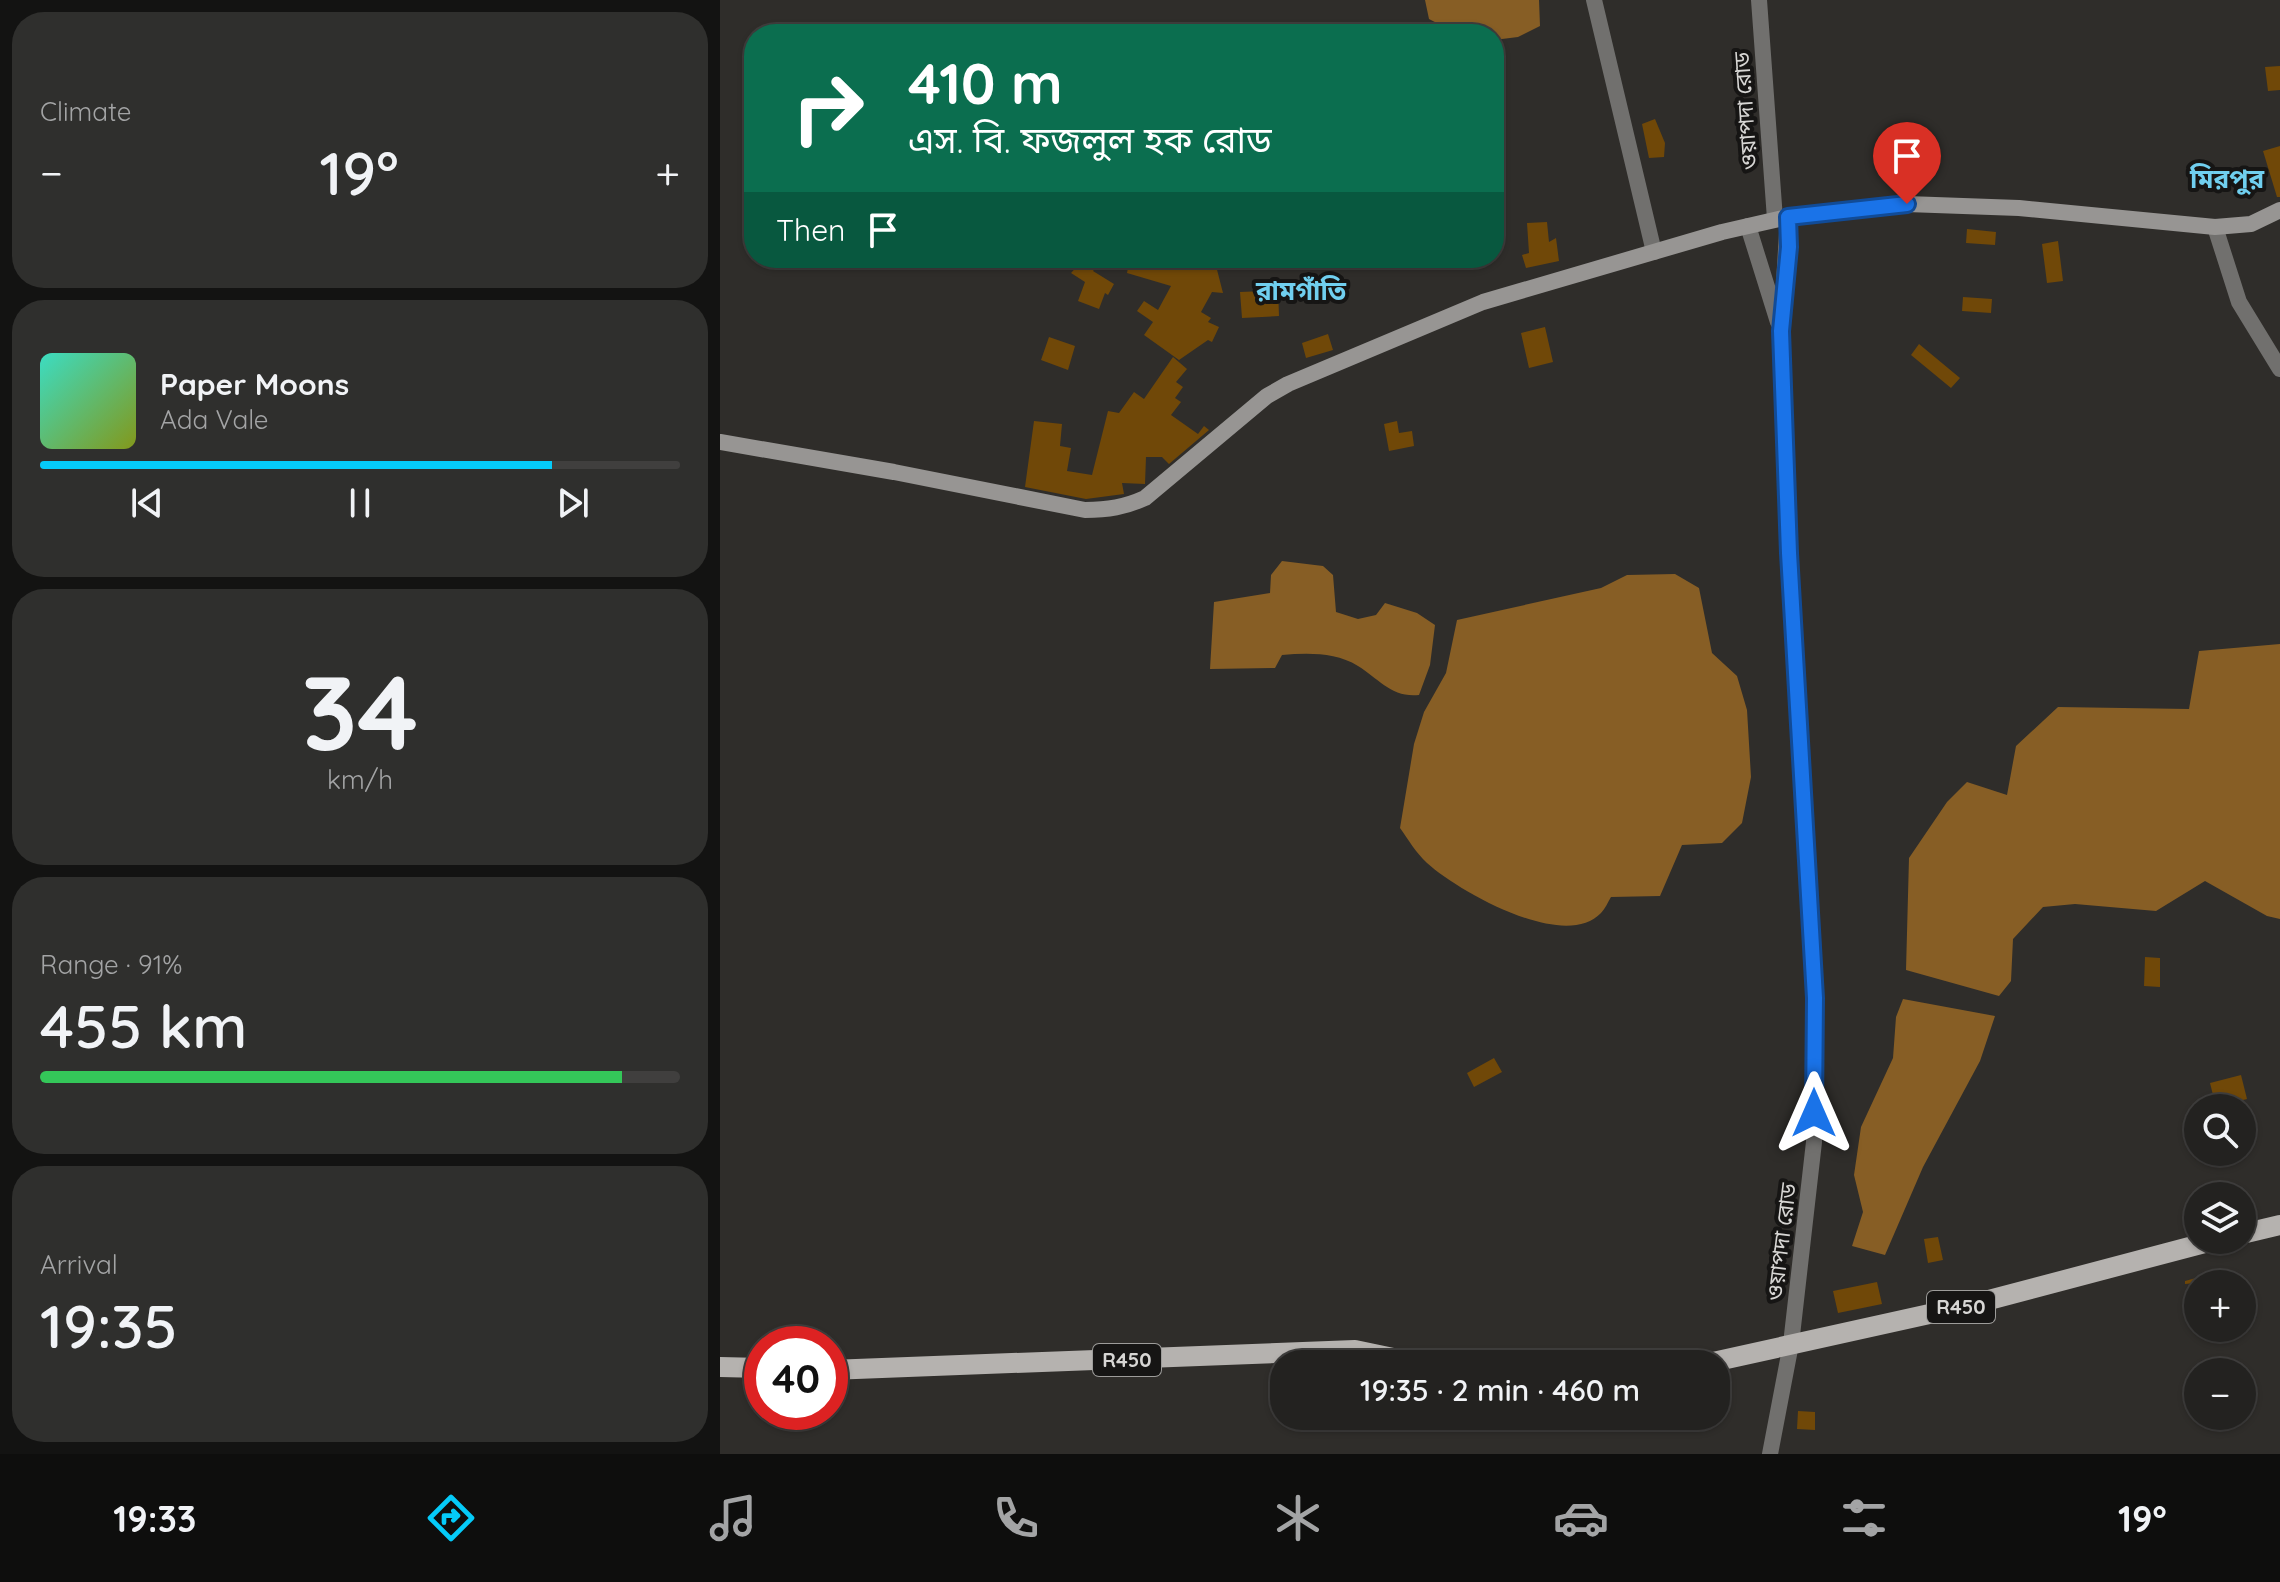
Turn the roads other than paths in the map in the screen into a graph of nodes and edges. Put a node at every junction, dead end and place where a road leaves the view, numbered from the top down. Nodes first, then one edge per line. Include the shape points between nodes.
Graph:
1 (1594, 0) edge
2 (1759, 0) edge
3 (2280, 210) edge
4 (1781, 218) junction
5 (1748, 226) junction
6 (2215, 227) junction
7 (1654, 252) junction
8 (1781, 331) junction
9 (2280, 369) edge
10 (720, 442) edge
11 (2280, 1225) edge
12 (2256, 1231) edge
13 (2184, 1248) edge
14 (1791, 1344) junction
15 (1270, 1353) edge
16 (1730, 1358) edge
17 (720, 1367) edge
18 (744, 1368) edge
19 (848, 1369) edge
20 (1770, 1454) edge

1 - 7 street
2 - 4 street, ওয়াপদা রোড
3 - 6 main road via 2251,224
4 - 5 main road
4 - 6 main road via 1907,204 2019,208
4 - 8 street, ওয়াপদা রোড via 1789,247
5 - 7 main road
5 - 8 street, ওয়াপদা রোড
6 - 9 street via 2239,302
7 - 10 main road via 1483,302 1288,384 1163,485 1126,506 1085,510
8 - 14 street, ওয়াপদা রোড via 1815,998 1814,1142
11 - 12 main road
13 - 14 main road, R450 via 1970,1305
14 - 16 main road, R450
14 - 20 street, ওয়াপদা রোড
15 - 19 main road, R450
17 - 18 main road

